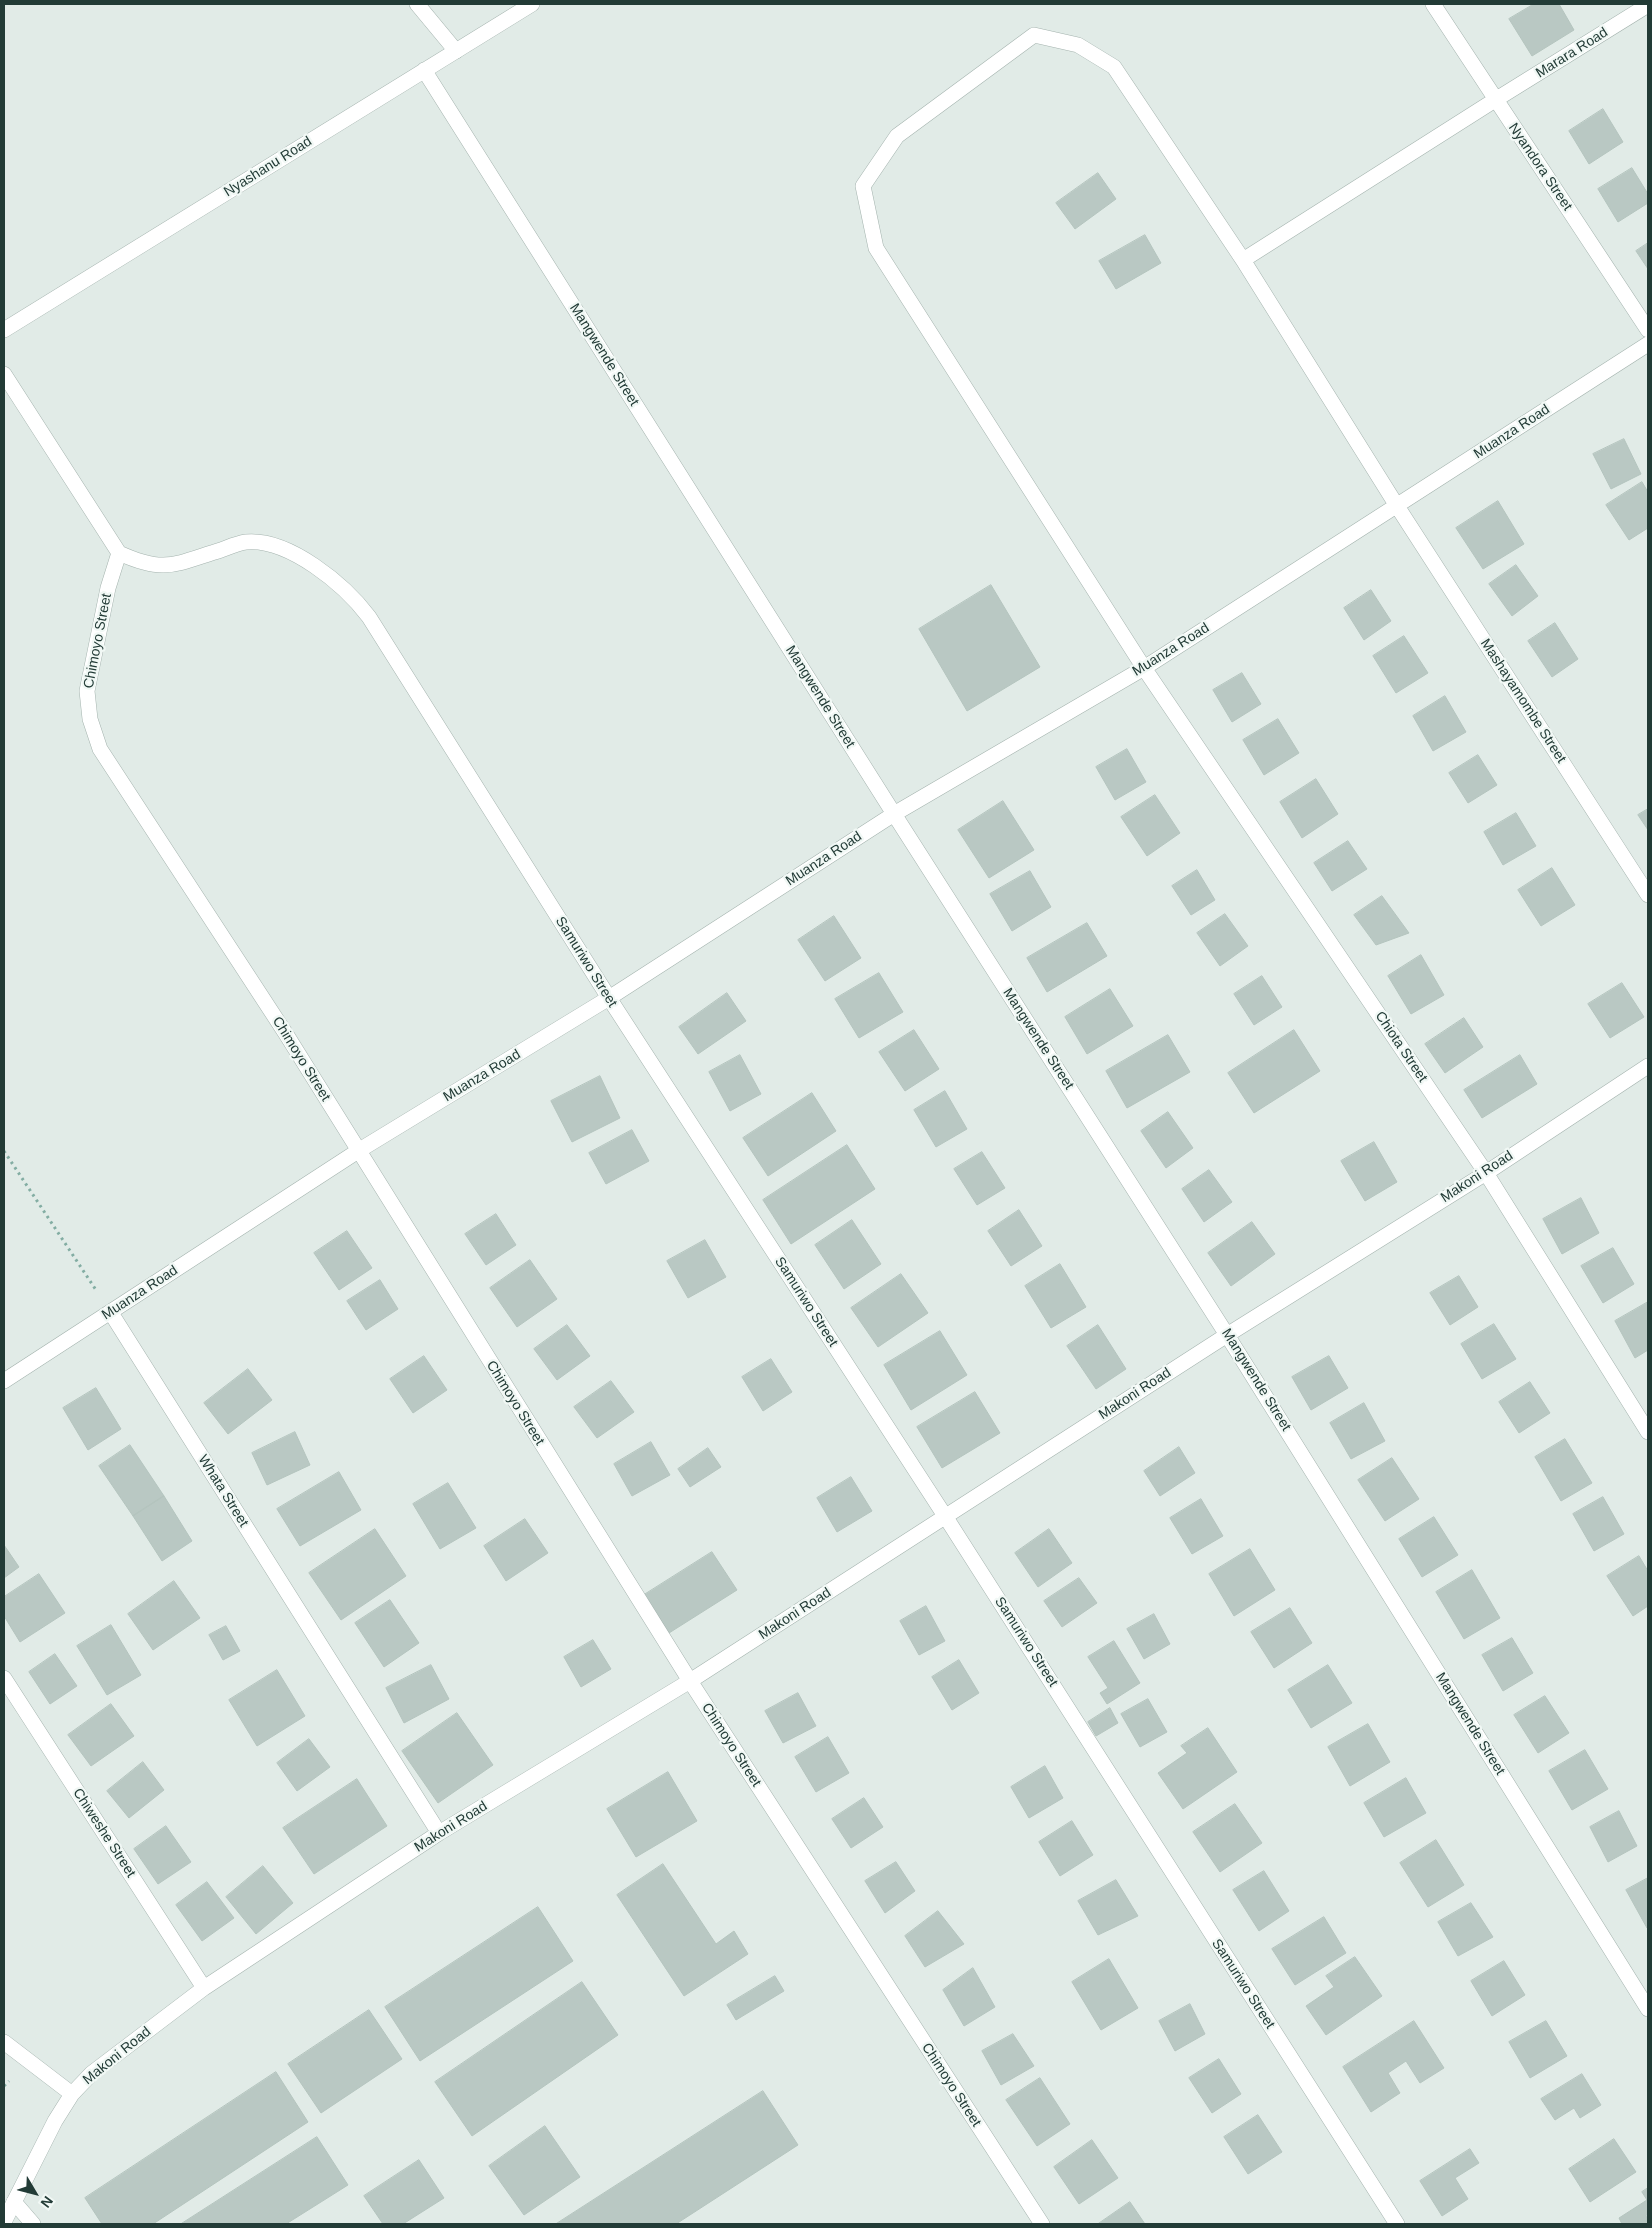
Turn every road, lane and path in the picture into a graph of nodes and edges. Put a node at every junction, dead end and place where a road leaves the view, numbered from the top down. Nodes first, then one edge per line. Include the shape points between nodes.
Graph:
1 (417, 4) edge
2 (532, 4) edge
3 (1433, 4) edge
4 (1648, 5) edge
5 (456, 50) junction
6 (424, 70) junction
7 (1495, 100) junction
8 (1243, 260) junction
9 (4, 330) edge
10 (1648, 330) edge
11 (1648, 344) edge
12 (4, 374) edge
13 (1397, 506) junction
14 (118, 553) junction
15 (1144, 668) junction
16 (894, 814) junction
17 (1648, 895) edge
18 (609, 998) junction
19 (1648, 1066) edge
20 (4, 1151) edge
21 (358, 1151) junction
22 (1486, 1172) junction
23 (111, 1313) junction
24 (1227, 1334) junction
25 (4, 1380) edge
26 (1648, 1432) edge
27 (945, 1516) junction
28 (4, 1678) edge
29 (690, 1681) junction
30 (439, 1833) junction
31 (204, 1988) junction
32 (1648, 2009) edge
33 (4, 2042) edge
34 (72, 2094) junction
35 (14, 2202) junction
36 (4, 2222) edge
37 (33, 2224) edge
38 (1042, 2224) edge
39 (1397, 2224) edge

1 - 5 street
2 - 5 street, Nyashanu Road
3 - 7 street, Nyandora Street
4 - 7 street, Marara Road
5 - 6 street, Nyashanu Road
6 - 9 street, Nyashanu Road
6 - 16 street, Mangwende Street
7 - 8 street, Marara Road
7 - 10 street, Nyandora Street
8 - 13 street, Mashayamombe Street
8 - 15 street, Chiota Street via 1114,67 1078,45 1034,35 897,136 863,186 876,248
11 - 13 street, Muanza Road
12 - 14 street
13 - 15 street, Muanza Road
13 - 17 street, Mashayamombe Street
14 - 18 street, Samuriwo Street via 150,565 170,566 244,542 264,542 280,547 336,581 369,617
14 - 21 street, Chimoyo Street via 87,691 90,719 100,750 286,1034
15 - 16 street, Muanza Road
15 - 22 street, Chiota Street
16 - 18 street, Muanza Road
16 - 24 street, Mangwende Street
18 - 21 street, Muanza Road
18 - 27 street, Samuriwo Street
19 - 22 street, Makoni Road
20 - 23 path
21 - 23 street, Muanza Road
21 - 29 street, Chimoyo Street
22 - 24 street, Makoni Road
22 - 26 street, Chiota Street
23 - 25 street, Muanza Road
23 - 30 street, Whata Street
24 - 27 street, Makoni Road
24 - 32 street, Mangwende Street
27 - 29 street, Makoni Road
27 - 39 street, Samuriwo Street
28 - 31 street, Chiweshe Street
29 - 30 street, Makoni Road
29 - 38 street, Chimoyo Street
30 - 31 street, Makoni Road
31 - 34 street, Makoni Road via 92,2073
33 - 34 street
34 - 35 street, Makoni Road via 55,2120
35 - 36 street, Makoni Road
35 - 37 street

